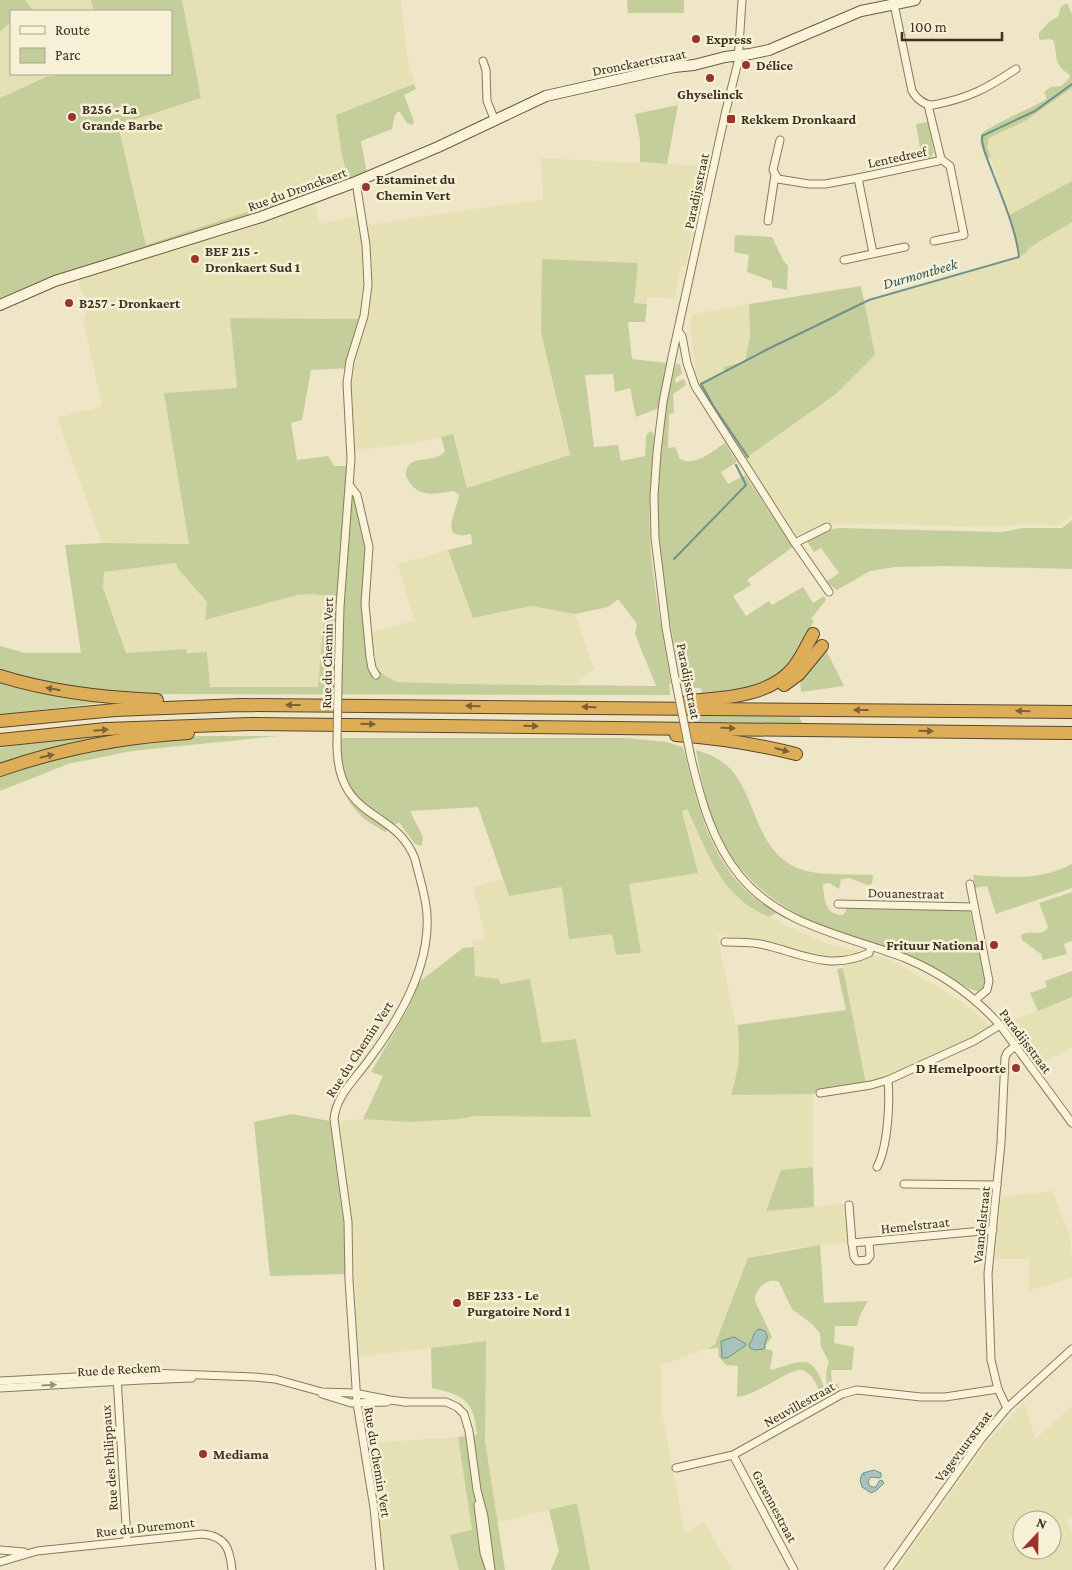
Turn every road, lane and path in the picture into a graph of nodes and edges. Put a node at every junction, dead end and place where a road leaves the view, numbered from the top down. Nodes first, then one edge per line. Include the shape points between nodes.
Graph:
1 (742, 0) edge
2 (915, 0) edge
3 (894, 4) junction
4 (739, 56) junction
5 (483, 61) dead end
6 (1016, 69) dead end
7 (540, 99) joint
8 (928, 105) junction
9 (495, 121) junction
10 (780, 140) dead end
11 (941, 159) junction
12 (775, 175) junction
13 (858, 178) junction
14 (356, 182) junction
15 (768, 221) dead end
16 (934, 241) dead end
17 (905, 247) dead end
18 (873, 253) junction
19 (844, 260) dead end
20 (54, 281) junction
21 (0, 299) edge
22 (0, 305) edge
23 (678, 331) junction
24 (350, 486) junction
25 (827, 527) dead end
26 (795, 543) junction
27 (828, 592) dead end
28 (813, 634) dead end
29 (822, 646) dead end
30 (376, 675) dead end
31 (0, 676) edge
32 (676, 702) junction
33 (241, 705) junction
34 (614, 708) junction
35 (1072, 712) edge
36 (0, 721) edge
37 (302, 723) junction
38 (592, 727) junction
39 (1072, 733) edge
40 (0, 740) edge
41 (796, 754) dead end
42 (0, 770) edge
43 (970, 884) dead end
44 (838, 904) dead end
45 (974, 907) junction
46 (725, 942) dead end
47 (871, 947) junction
48 (975, 1000) junction
49 (1000, 1025) junction
50 (1014, 1046) junction
51 (888, 1080) junction
52 (820, 1093) dead end
53 (1072, 1123) edge
54 (877, 1167) dead end
55 (904, 1184) dead end
56 (997, 1185) junction
57 (849, 1205) dead end
58 (993, 1230) junction
59 (869, 1242) junction
60 (852, 1243) junction
61 (1072, 1349) edge
62 (117, 1377) junction
63 (0, 1380) edge
64 (0, 1388) edge
65 (998, 1389) junction
66 (312, 1390) junction
67 (356, 1393) junction
68 (406, 1402) junction
69 (357, 1403) junction
70 (1007, 1408) junction
71 (734, 1455) junction
72 (676, 1468) dead end
73 (127, 1541) junction
74 (0, 1550) edge
75 (37, 1552) junction
76 (0, 1562) edge
77 (232, 1570) edge
78 (380, 1570) edge
79 (490, 1570) edge
80 (794, 1570) edge
81 (888, 1570) edge

1 - 4 street, Paradijsstraat
2 - 3 main road, Dronckaertstraat
3 - 4 main road, Dronckaertstraat via 861,11 779,46
3 - 8 street via 912,91
4 - 7 main road, Dronckaertstraat via 674,67
4 - 23 street, Paradijsstraat
5 - 9 street via 487,101
6 - 8 street via 962,99
7 - 9 main road, Rue du Dronckaert
8 - 11 street, Lentedreef
9 - 14 main road, Rue du Dronckaert
10 - 12 street via 773,170
11 - 13 street, Lentedreef
11 - 16 street, Lentedreef via 950,166 964,235
12 - 13 street, Lentedreef via 778,179 809,184
12 - 15 street
13 - 18 street, Lentedreef
14 - 20 main road, Rue du Dronckaert via 251,220
14 - 24 street, Rue du Chemin Vert via 368,271 365,311 347,383
17 - 18 street
18 - 19 street
20 - 21 main road, Rue du Dronckaert
20 - 22 main road, Rue du Dronckaert
23 - 26 street, Paradijsstraat via 695,386 709,412
23 - 47 street, Paradijsstraat, bridge via 663,402 657,452 655,538 675,678 706,814 732,866 765,899 810,925
24 - 30 street, Rue du Chemin Vert via 357,496 369,547 365,604 370,657
24 - 67 street, Rue du Chemin Vert, bridge via 340,608 338,761 351,796 366,811 397,832 412,850 427,916 413,987 386,1037 341,1096 334,1115 348,1230
25 - 26 street
26 - 27 street, Paradijsstraat
28 - 32 highway via 794,667 772,685 751,692
29 - 32 highway via 800,674 775,690 710,703
33 -> 31 highway via 105,697 45,688
32 - 34 highway
34 -> 33 highway
33 - 36 highway via 115,710
35 -> 34 highway
37 -> 38 highway
40 -> 37 highway via 158,726
42 -> 37 highway via 38,758 121,740 270,729
38 -> 39 highway
38 -> 41 highway via 616,732 695,736
43 - 45 street
44 - 45 street, Douanestraat
45 - 48 street via 989,981 987,990
46 - 47 street via 761,944 813,959 834,960 859,957 869,952
47 - 48 street, Paradijsstraat via 929,970
48 - 49 street, Paradijsstraat
49 - 50 street, Paradijsstraat
49 - 51 street via 974,1041
50 - 53 street, Paradijsstraat
50 - 56 street, Vaandelstraat via 1005,1058
51 - 52 street
51 - 54 street via 887,1129
55 - 56 street
56 - 58 street, Vaandelstraat
57 - 60 street, Hemelstraat
58 - 59 street, Hemelstraat
58 - 65 street, Vaandelstraat via 988,1274 990,1342
59 - 60 street, Hemelstraat
59 - 60 street, Hemelstraat via 870,1256 867,1260 857,1261
61 - 70 street, Vagevuurstraat
62 - 63 street, Rue de Reckem
64 -> 62 street, Rue de Reckem
62 - 66 street, Rue de Reckem via 150,1373 240,1376 268,1378
62 - 73 street, Rue des Philippaux
65 - 70 street, Vaandelstraat
65 - 71 street, Neuvillestraat via 945,1397 857,1390 842,1394
66 - 67 street, Rue de Reckem
66 - 69 street, Rue de Reckem
67 - 68 street, Rue de Reckem
67 - 69 street, Rue du Chemin Vert
68 - 69 street, Rue de Reckem
68 - 79 street via 441,1401 461,1410 467,1424 487,1530
69 - 78 street, Rue du Chemin Vert via 374,1508
70 - 81 street, Vagevuurstraat
71 - 72 street, Neuvillestraat
71 - 80 street, Garennestraat
73 - 75 street, Rue du Duremont
73 - 77 street, Rue du Duremont via 212,1535 227,1546
74 - 75 street, Rue du Duremont
75 - 76 street, Rue du Duremont

